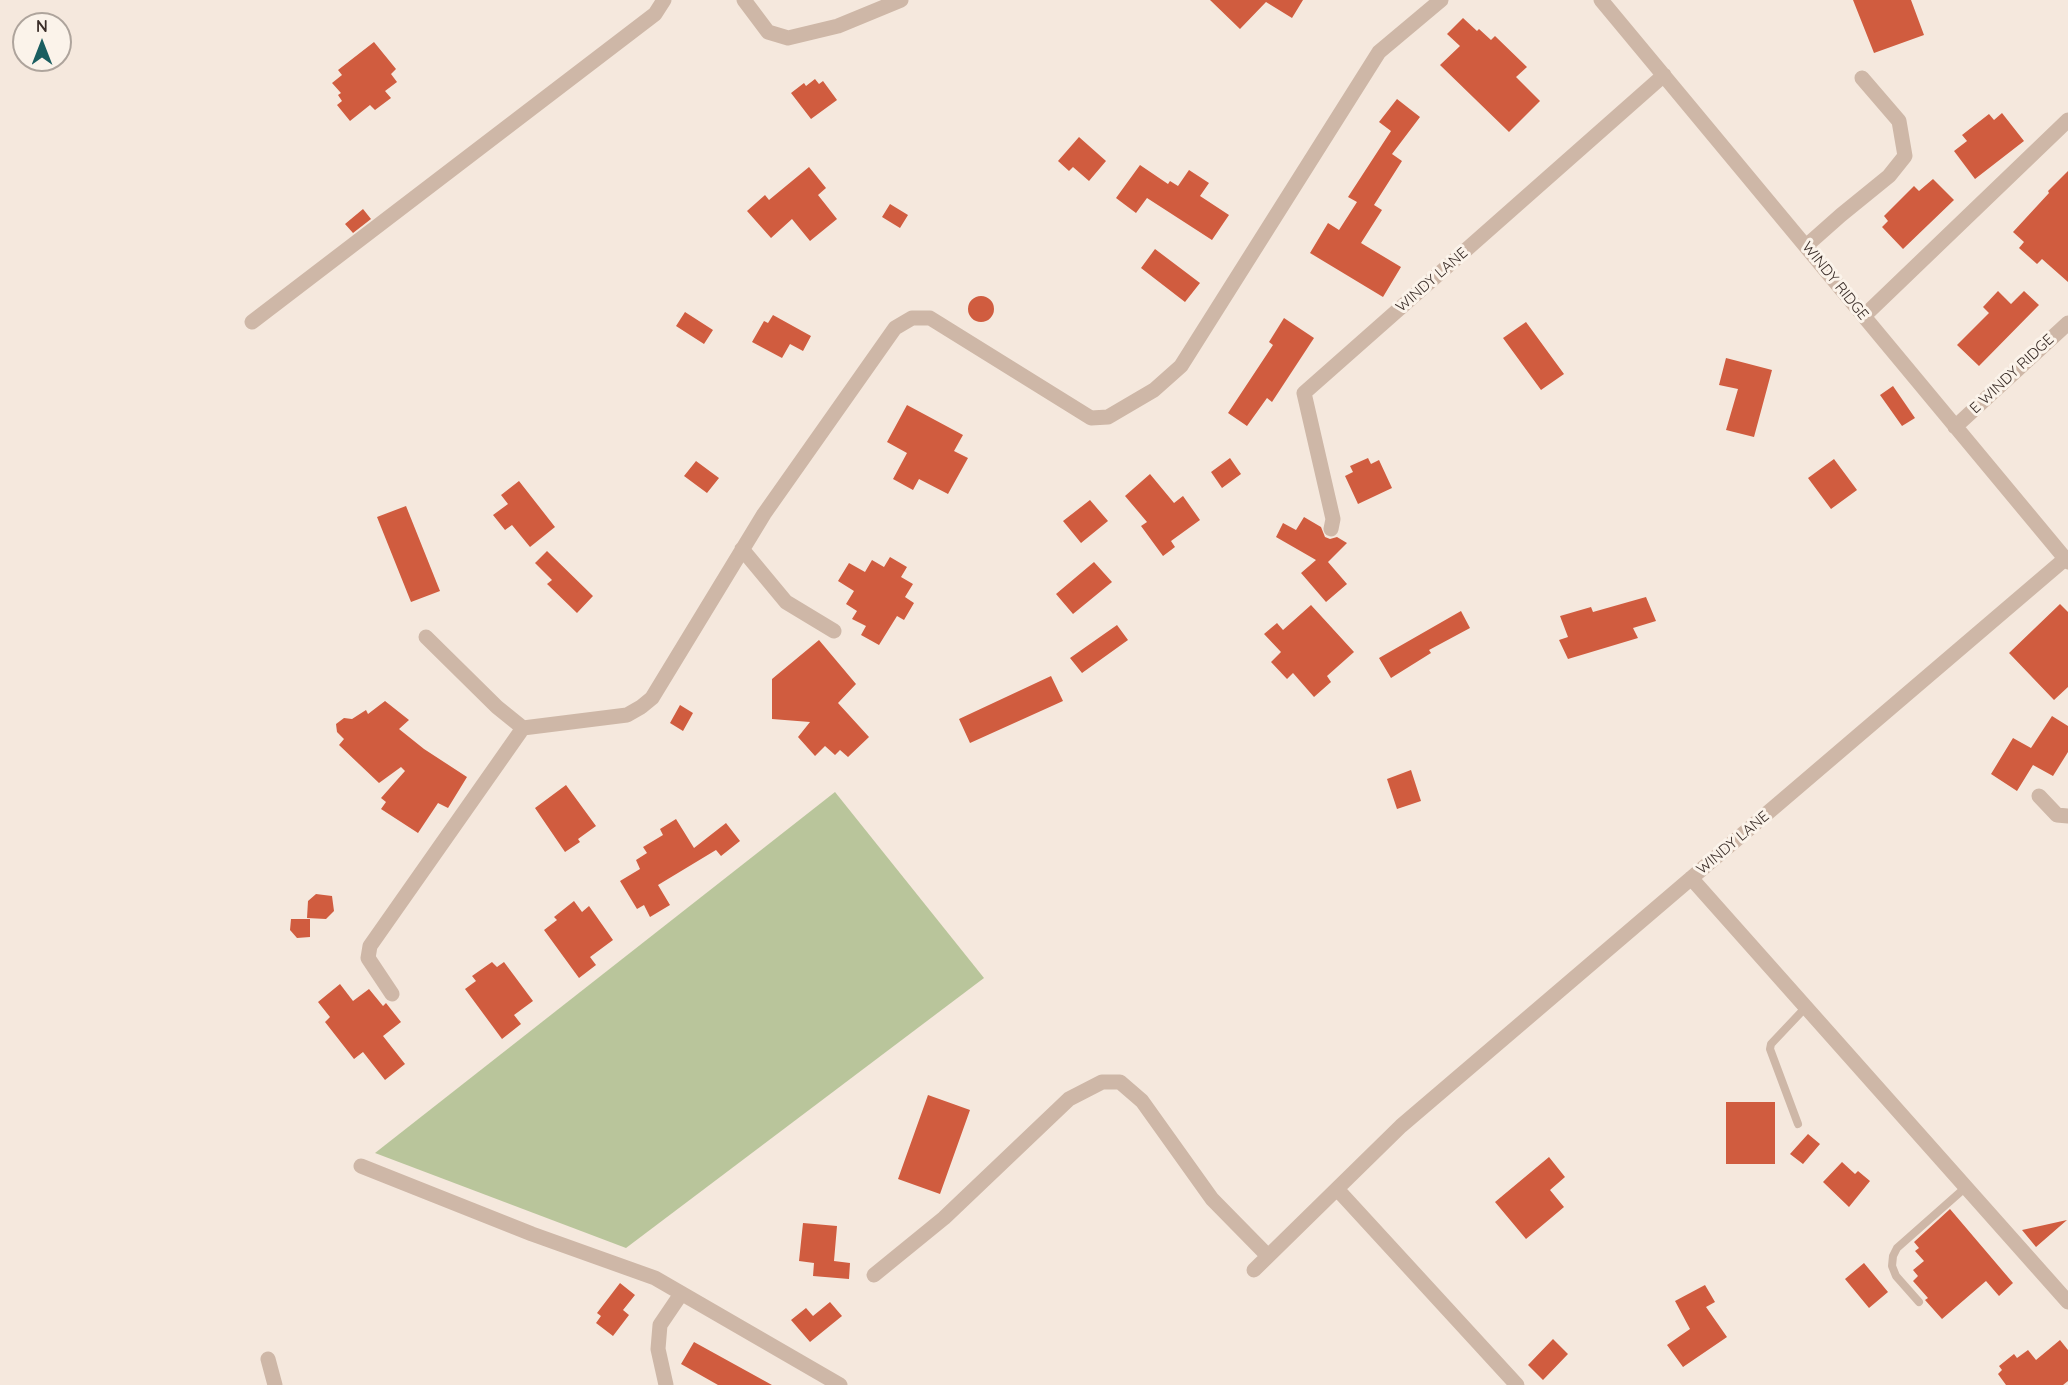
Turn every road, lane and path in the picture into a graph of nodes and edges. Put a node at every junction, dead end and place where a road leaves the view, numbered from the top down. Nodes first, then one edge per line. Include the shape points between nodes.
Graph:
1 (664, 0) edge
2 (744, 0) edge
3 (901, 0) edge
4 (1441, 0) edge
5 (1601, 0) edge
6 (1664, 75) junction
7 (1862, 78) dead end
8 (2068, 120) edge
9 (1806, 246) junction
10 (1864, 316) junction
11 (252, 322) dead end
12 (2068, 323) edge
13 (1955, 427) junction
14 (1331, 529) dead end
15 (742, 549) junction
16 (2067, 561) edge
17 (834, 631) dead end
18 (426, 638) dead end
19 (523, 728) junction
20 (2039, 796) dead end
21 (2068, 816) edge
22 (1691, 878) junction
23 (392, 994) dead end
24 (1806, 1007) junction
25 (1798, 1124) dead end
26 (361, 1166) dead end
27 (1966, 1187) junction
28 (1337, 1189) junction
29 (1268, 1256) junction
30 (1254, 1270) dead end
31 (874, 1275) dead end
32 (681, 1294) junction
33 (1919, 1302) dead end
34 (2068, 1302) edge
35 (268, 1359) dead end
36 (275, 1385) edge
37 (666, 1385) edge
38 (840, 1385) edge
39 (1517, 1385) edge

1 - 11 street via 655,14
2 - 3 street via 768,32 788,38 838,26
4 - 15 street via 1379,52 1181,366 1154,390 1108,417 1091,418 930,318 912,318 895,328
5 - 6 street, WINDY RIDGE
6 - 9 street, WINDY RIDGE
6 - 14 street, WINDY LANE via 1304,393 1334,519
7 - 9 street via 1899,121 1905,156 1889,176
8 - 10 street
9 - 10 street, WINDY RIDGE
10 - 13 street, WINDY RIDGE
12 - 13 street, E WINDY RIDGE
13 - 16 street, WINDY RIDGE
15 - 17 street via 786,602
15 - 19 street via 652,698 641,707 627,715
16 - 22 street, WINDY LANE
18 - 19 street
19 - 23 street via 370,946 368,958
20 - 21 street via 2057,815
22 - 24 street
22 - 28 street, WINDY LANE via 1401,1126
24 - 25 lane via 1771,1044 1770,1050
24 - 27 street
26 - 32 street via 655,1278
27 - 33 lane via 1897,1248 1893,1256 1896,1276
27 - 34 street
28 - 29 street, WINDY LANE
28 - 39 street
29 - 30 street, WINDY LANE
29 - 31 street via 1212,1199 1142,1101 1120,1083 1102,1083 1069,1099 944,1218
32 - 37 street via 660,1325 658,1349
32 - 38 street
35 - 36 street

